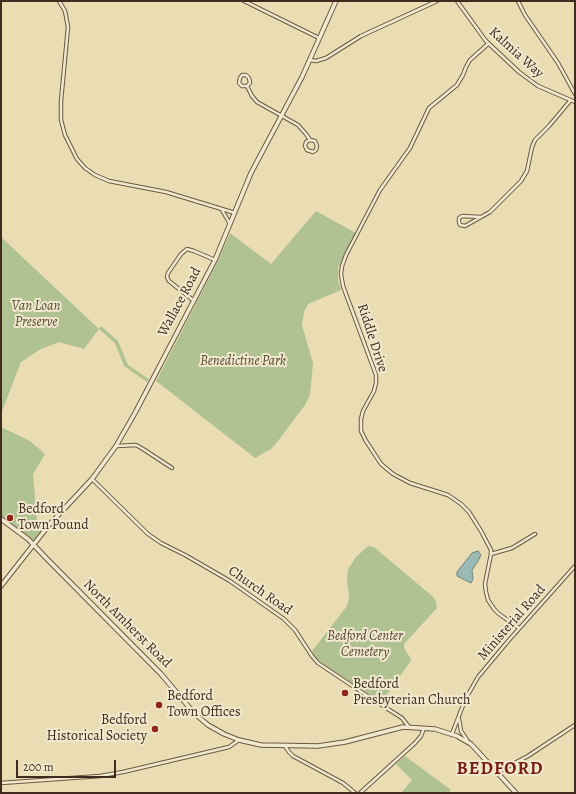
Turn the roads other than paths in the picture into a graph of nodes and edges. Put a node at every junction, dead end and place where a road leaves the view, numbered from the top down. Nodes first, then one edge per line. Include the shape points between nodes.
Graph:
1 (59, 1) edge
2 (244, 1) edge
3 (336, 1) edge
4 (437, 1) edge
5 (457, 1) edge
6 (518, 1) edge
7 (320, 38) junction
8 (488, 44) junction
9 (309, 60) junction
10 (247, 86) junction
11 (575, 94) edge
12 (570, 101) junction
13 (575, 102) edge
14 (281, 116) junction
15 (310, 140) junction
16 (222, 210) junction
17 (235, 213) junction
18 (481, 217) junction
19 (230, 224) junction
20 (215, 260) junction
21 (194, 301) junction
22 (116, 446) junction
23 (172, 468) dead end
24 (92, 480) junction
25 (1, 519) edge
26 (536, 534) dead end
27 (34, 546) junction
28 (491, 554) junction
29 (575, 566) edge
30 (1, 586) edge
31 (519, 628) junction
32 (458, 717) junction
33 (575, 725) edge
34 (409, 727) junction
35 (424, 728) junction
36 (452, 734) junction
37 (239, 740) junction
38 (468, 742) junction
39 (285, 746) junction
40 (498, 772) junction
41 (1, 783) edge
42 (355, 793) edge
43 (360, 793) edge
44 (516, 793) edge

1 - 16 street via 65,11 68,27 61,120 65,135 78,159 88,170 102,178 166,192
2 - 7 street
3 - 7 street, Wallace Road
4 - 9 street via 368,33 326,58
5 - 8 street, Kalmia Way
6 - 11 street
7 - 9 street, Wallace Road
8 - 12 street, Kalmia Way via 531,82
8 - 28 street, Riddle Drive via 470,60 457,85 428,108 410,148 380,190 344,258 341,274 343,286 376,374 375,387 361,419 361,430 366,441 381,464 393,474 407,482 448,495 469,512 489,545
9 - 14 street, Wallace Road
10 - 10 street via 240,85 241,76 249,78
10 - 14 street via 257,102
12 - 13 street, Kalmia Way
12 - 18 street via 535,140 523,178 493,210
14 - 15 street via 301,128
14 - 17 street, Wallace Road via 251,173
15 - 15 street via 316,142 314,151 306,148 306,142
16 - 17 street
16 - 19 street
17 - 19 street, Wallace Road
18 - 18 street via 465,226 459,222 459,218 463,216
19 - 20 street, Wallace Road
20 - 21 street, Wallace Road
20 - 21 street via 187,249 168,273 169,281
21 - 22 street, Wallace Road
22 - 23 street via 136,445
22 - 24 street, Wallace Road
24 - 27 street, Wallace Road
24 - 34 street, Church Road via 160,543 230,581 284,618 318,663 402,718
25 - 27 street, North Amherst Road via 25,536
26 - 28 street via 512,548
27 - 30 street, Wallace Road
27 - 37 street, North Amherst Road via 161,674 198,717 213,728
28 - 31 street via 486,584 488,600 499,614
29 - 31 street, Ministerial Road
31 - 32 street, Ministerial Road via 473,684
32 - 36 street, Ministerial Road
32 - 38 street via 461,731
33 - 40 street
34 - 35 street, North Amherst Road
34 - 39 street, North Amherst Road via 345,742
35 - 36 street, North Amherst Road
35 - 43 street via 415,743
36 - 38 street, North Amherst Road
37 - 39 street, North Amherst Road via 261,745
37 - 41 street via 229,747 123,772
38 - 40 street, North Amherst Road
39 - 42 street via 293,756 344,783
40 - 44 street, North Amherst Road

